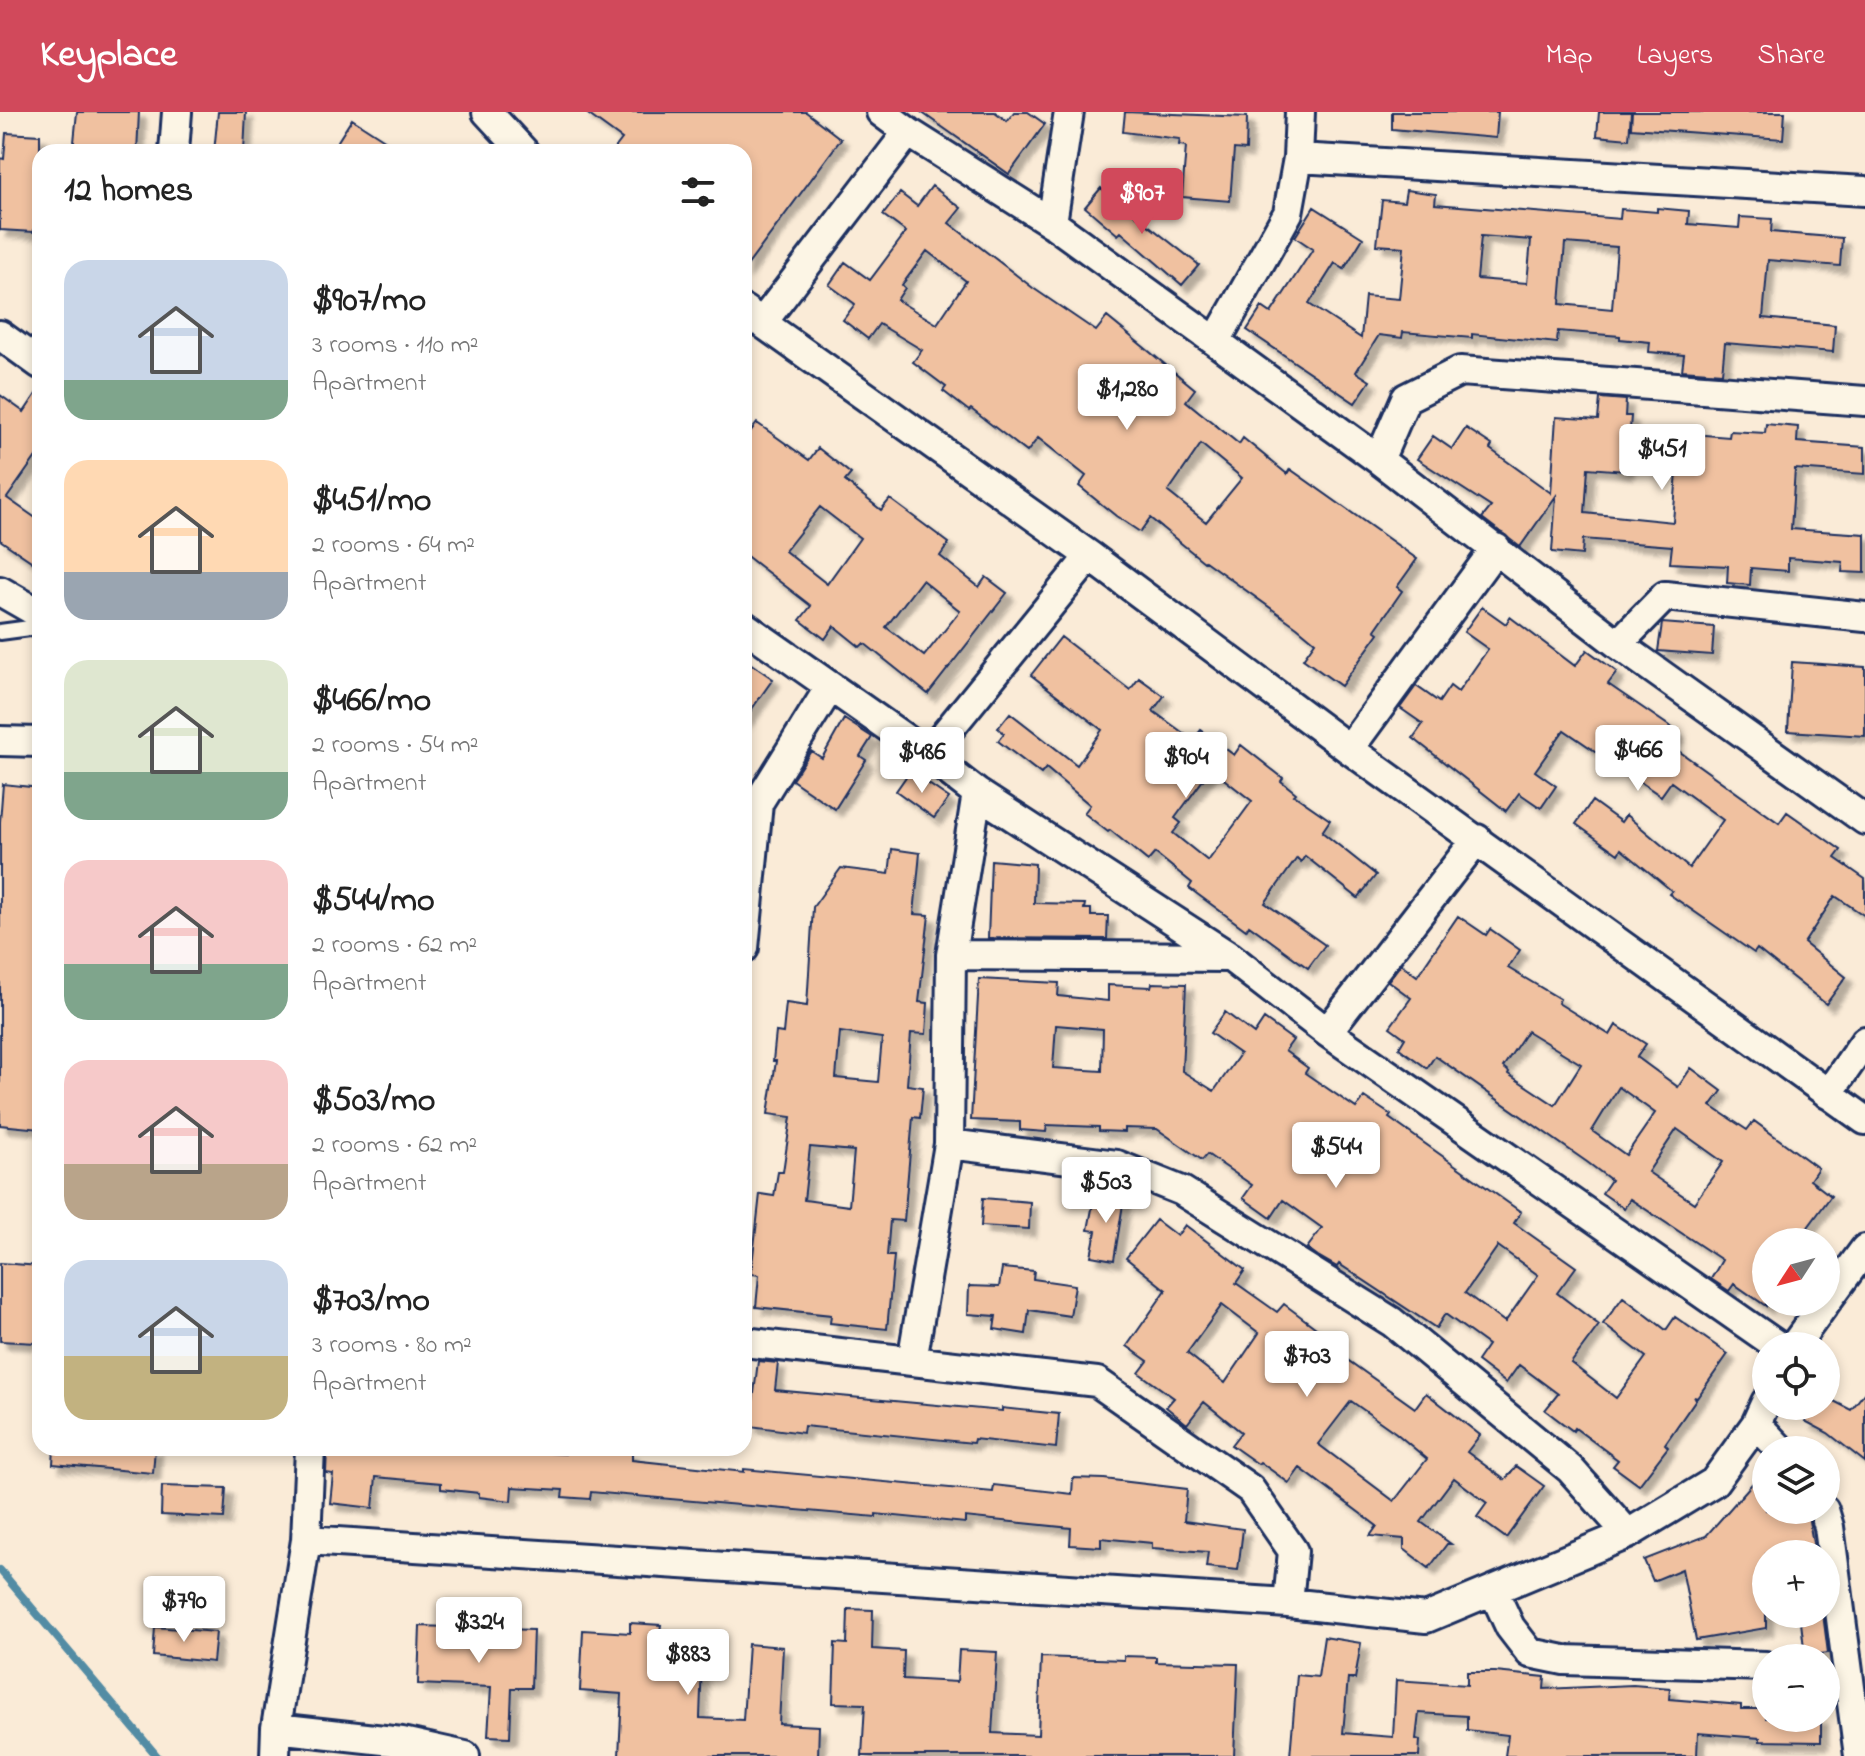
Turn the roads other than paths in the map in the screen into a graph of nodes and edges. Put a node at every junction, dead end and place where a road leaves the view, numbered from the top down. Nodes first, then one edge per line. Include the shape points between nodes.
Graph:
1 (177, 112) edge
2 (487, 112) edge
3 (881, 112) edge
4 (1069, 112) edge
5 (1300, 112) edge
6 (908, 132) junction
7 (175, 144) edge
8 (517, 144) edge
9 (1298, 158) junction
10 (1865, 191) edge
11 (1052, 223) junction
12 (753, 316) edge
13 (0, 335) edge
14 (1216, 341) junction
15 (32, 358) edge
16 (1865, 401) edge
17 (1379, 460) junction
18 (1496, 548) junction
19 (1090, 556) junction
20 (0, 591) edge
21 (32, 609) edge
22 (1865, 617) edge
23 (32, 627) edge
24 (0, 632) edge
25 (752, 632) edge
26 (1618, 644) junction
27 (830, 687) junction
28 (0, 741) edge
29 (32, 742) edge
30 (1349, 749) junction
31 (928, 755) junction
32 (977, 793) junction
33 (1865, 820) edge
34 (1477, 839) junction
35 (752, 865) edge
36 (951, 955) junction
37 (1230, 957) junction
38 (1327, 1032) junction
39 (1865, 1041) edge
40 (1828, 1094) junction
41 (1865, 1120) edge
42 (949, 1144) junction
43 (1863, 1253) edge
44 (1840, 1283) edge
45 (1758, 1332) edge
46 (752, 1343) edge
47 (912, 1361) junction
48 (1756, 1420) edge
49 (310, 1456) edge
50 (1828, 1524) edge
51 (1628, 1534) junction
52 (306, 1540) junction
53 (1493, 1590) junction
54 (1288, 1603) junction
55 (1835, 1644) edge
56 (1752, 1666) edge
57 (1840, 1684) edge
58 (276, 1742) edge
59 (465, 1756) edge
60 (1859, 1756) edge

1 - 7 street
2 - 8 street
3 - 6 street
4 - 11 street
5 - 9 street
6 - 11 street
6 - 12 street
9 - 10 street
9 - 14 street via 1288,213
11 - 14 street
12 - 19 street
13 - 15 street
14 - 17 street
16 - 17 street via 1460,371 1406,398
17 - 18 street
18 - 26 street
18 - 30 street
19 - 30 street
19 - 31 street
20 - 21 street
22 - 26 street via 1665,596
23 - 24 lane
25 - 27 street
26 - 33 street
27 - 31 street
27 - 35 street via 758,803
28 - 29 street
30 - 34 street
31 - 32 street
32 - 36 street
32 - 37 street
34 - 38 street
34 - 40 street
36 - 37 street
36 - 42 street
37 - 38 street
38 - 45 street
39 - 40 street
40 - 41 street
42 - 47 street
42 - 51 street via 1117,1165 1182,1191 1392,1322 1570,1469
43 - 44 street
46 - 47 street
47 - 54 street via 1097,1382 1250,1489 1293,1551
48 - 51 street via 1714,1482
49 - 52 street
50 - 55 street
51 - 53 street
52 - 54 street
52 - 58 street
53 - 54 street via 1426,1618
53 - 56 street via 1510,1627 1530,1653 1564,1660
57 - 60 street
58 - 59 street via 402,1742

